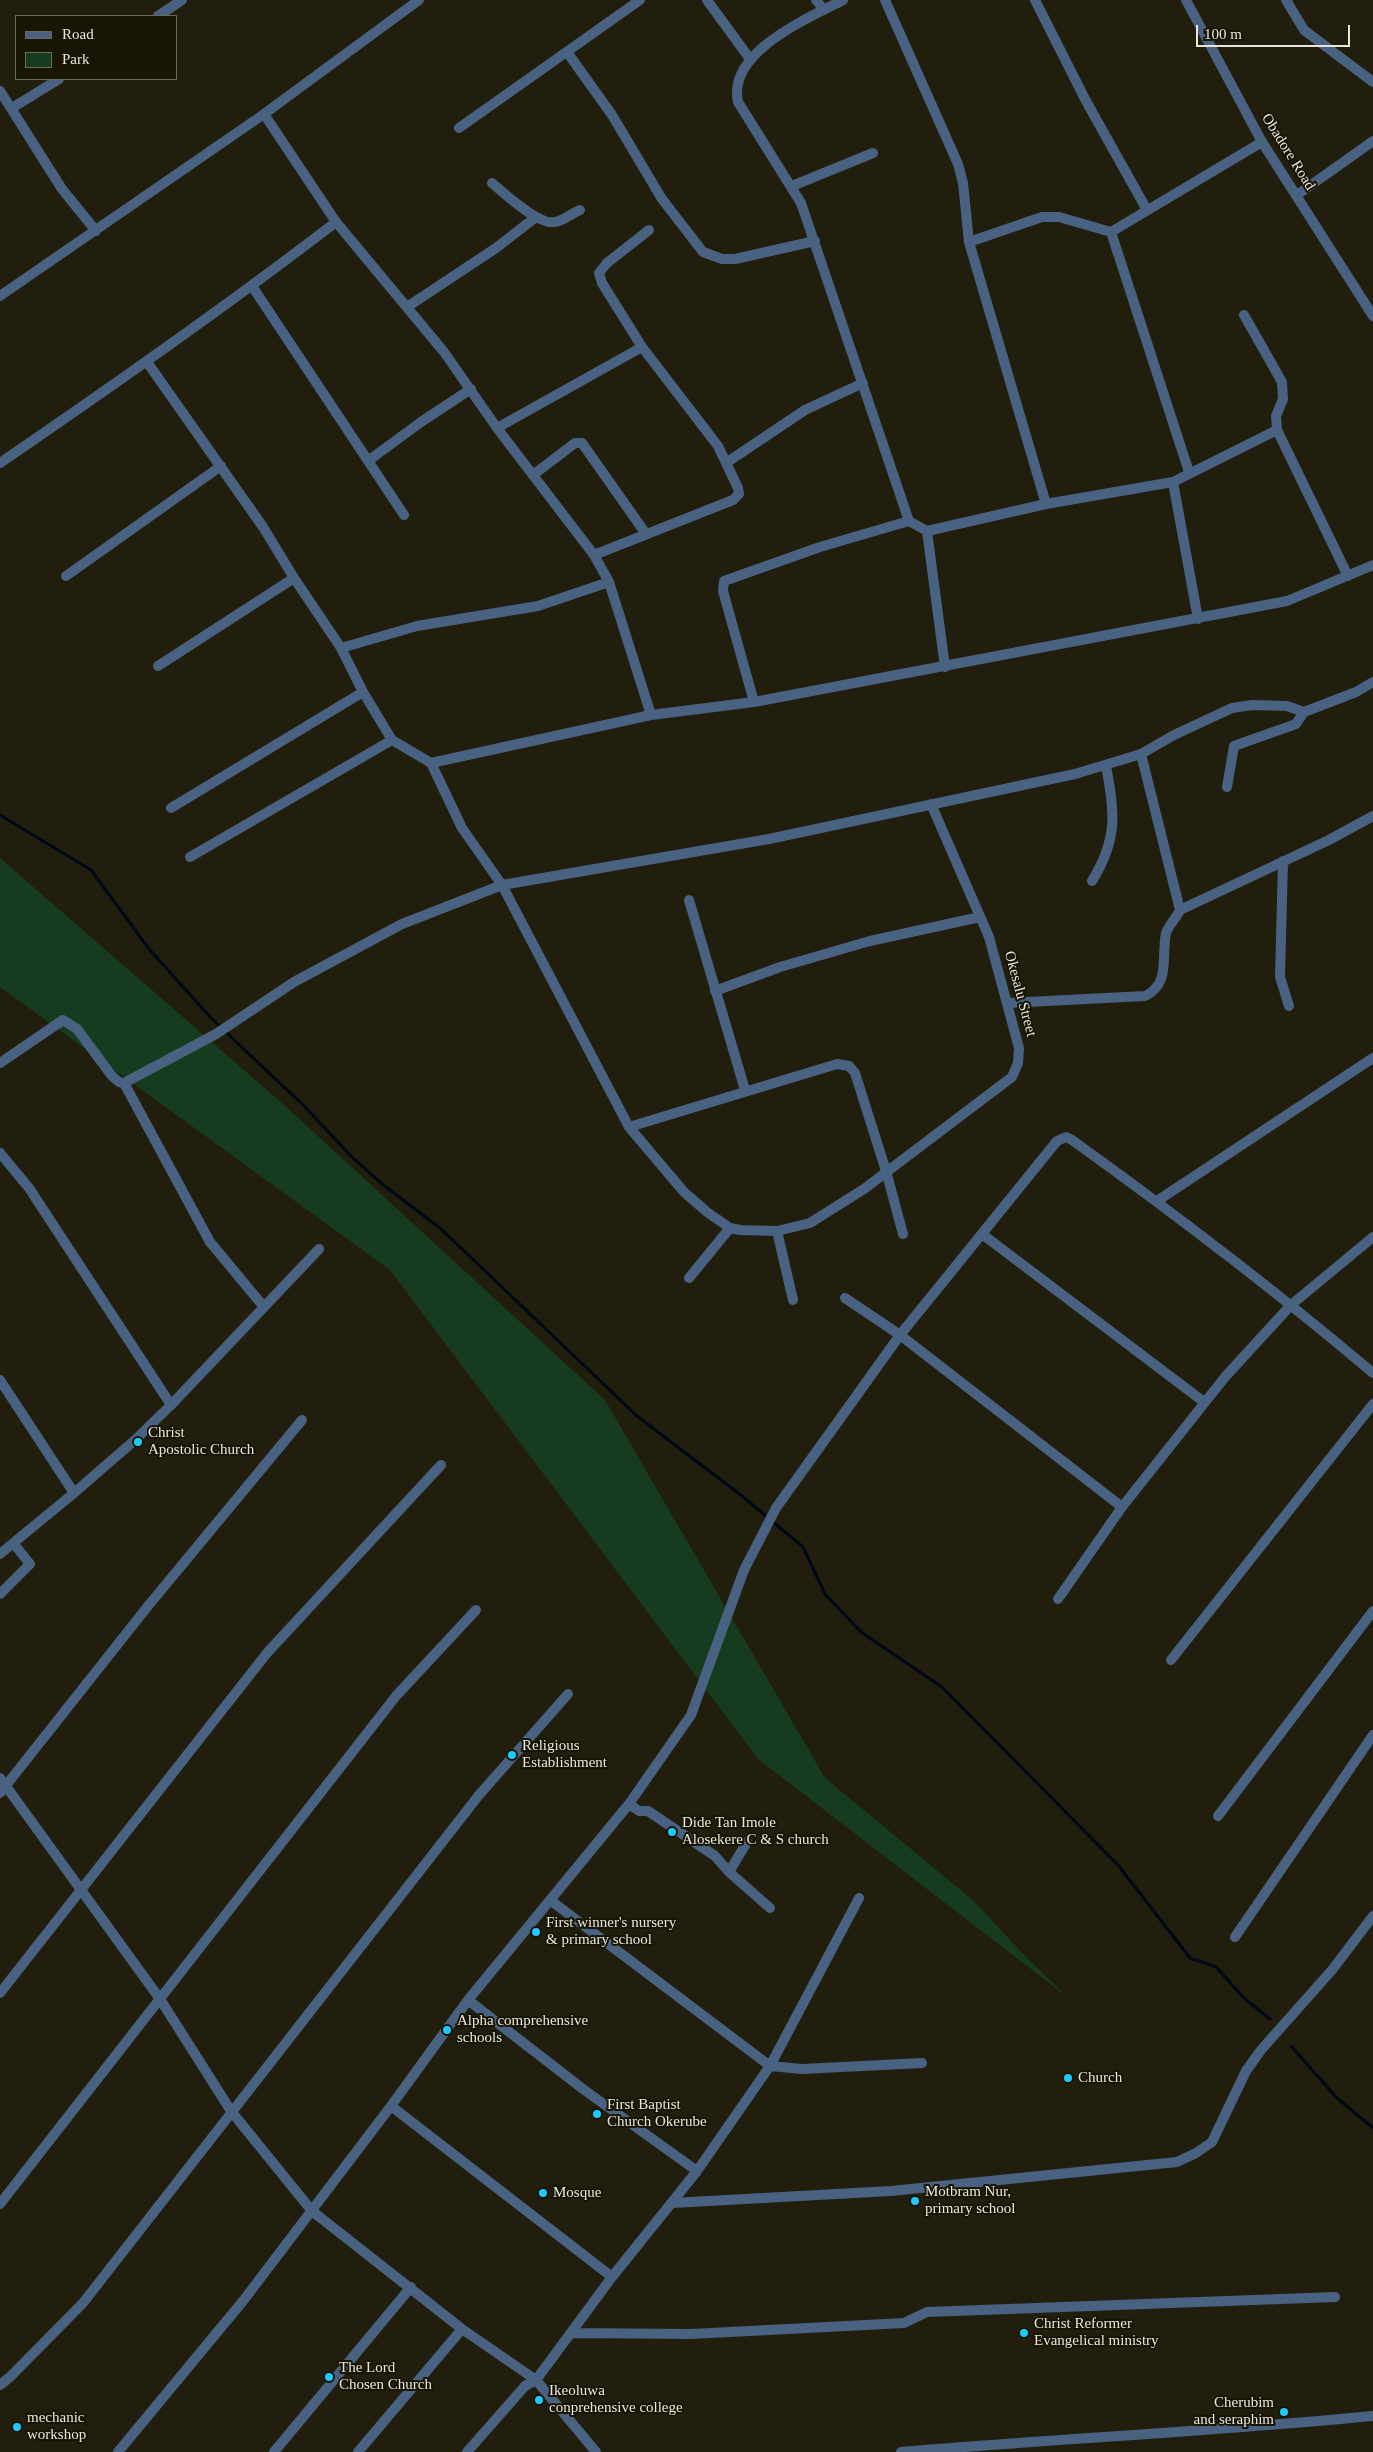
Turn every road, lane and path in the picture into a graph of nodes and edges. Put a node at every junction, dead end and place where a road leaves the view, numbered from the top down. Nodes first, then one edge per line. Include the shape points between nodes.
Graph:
1 (182, 0) edge
2 (419, 0) edge
3 (640, 0) edge
4 (706, 0) edge
5 (816, 0) edge
6 (843, 0) edge
7 (885, 0) edge
8 (1035, 0) edge
9 (1186, 0) edge
10 (1286, 0) edge
11 (824, 10) junction
12 (160, 15) edge
13 (567, 52) junction
14 (750, 59) junction
15 (58, 80) edge
16 (1373, 82) edge
17 (0, 91) edge
18 (12, 108) junction
19 (264, 114) junction
20 (459, 128) dead end
21 (1373, 141) edge
22 (1262, 142) junction
23 (873, 153) dead end
24 (492, 183) dead end
25 (792, 186) junction
26 (1297, 194) junction
27 (580, 210) dead end
28 (1147, 210) junction
29 (536, 217) junction
30 (336, 222) junction
31 (649, 230) dead end
32 (96, 231) junction
33 (1111, 232) junction
34 (815, 241) junction
35 (969, 242) junction
36 (252, 286) junction
37 (0, 296) edge
38 (1370, 303) edge
39 (408, 307) junction
40 (1244, 315) dead end
41 (1373, 316) edge
42 (642, 346) junction
43 (147, 362) junction
44 (863, 383) junction
45 (471, 389) junction
46 (497, 428) junction
47 (1277, 430) junction
48 (368, 461) junction
49 (0, 463) edge
50 (726, 464) junction
51 (221, 466) junction
52 (1189, 472) junction
53 (533, 475) junction
54 (1173, 482) junction
55 (1046, 504) junction
56 (404, 515) dead end
57 (909, 520) junction
58 (927, 531) junction
59 (646, 534) junction
60 (594, 555) junction
61 (1373, 565) edge
62 (66, 576) dead end
63 (1348, 576) junction
64 (294, 578) junction
65 (610, 582) junction
66 (1198, 619) junction
67 (341, 648) junction
68 (158, 666) dead end
69 (945, 667) junction
70 (1373, 682) edge
71 (362, 692) junction
72 (754, 702) junction
73 (1304, 712) junction
74 (651, 715) junction
75 (392, 740) junction
76 (1141, 754) junction
77 (431, 763) junction
78 (1106, 766) junction
79 (1227, 787) dead end
80 (931, 804) junction
81 (171, 808) dead end
82 (1373, 816) edge
83 (190, 857) dead end
84 (1283, 861) junction
85 (1092, 881) dead end
86 (502, 885) junction
87 (689, 900) dead end
88 (1180, 910) junction
89 (980, 917) junction
90 (716, 991) junction
91 (1008, 1003) junction
92 (1288, 1006) dead end
93 (1373, 1058) edge
94 (0, 1064) edge
95 (124, 1083) junction
96 (745, 1090) junction
97 (629, 1127) junction
98 (0, 1153) edge
99 (886, 1171) junction
100 (1157, 1201) junction
101 (730, 1228) junction
102 (777, 1231) junction
103 (903, 1234) dead end
104 (982, 1234) junction
105 (1373, 1237) edge
106 (319, 1249) dead end
107 (689, 1278) dead end
108 (845, 1298) dead end
109 (794, 1300) dead end
110 (1291, 1304) junction
111 (264, 1307) junction
112 (900, 1335) junction
113 (1373, 1373) edge
114 (0, 1380) edge
115 (1204, 1402) junction
116 (1373, 1404) edge
117 (171, 1405) junction
118 (302, 1420) dead end
119 (440, 1466) dead end
120 (74, 1493) junction
121 (1122, 1507) junction
122 (14, 1544) junction
123 (0, 1554) edge
124 (0, 1594) edge
125 (1058, 1599) dead end
126 (476, 1610) dead end
127 (1373, 1611) edge
128 (1171, 1660) dead end
129 (568, 1694) dead end
130 (1373, 1735) edge
131 (2, 1786) edge
132 (629, 1804) junction
133 (1218, 1816) dead end
134 (747, 1842) dead end
135 (729, 1872) junction
136 (80, 1892) junction
137 (859, 1898) dead end
138 (550, 1900) junction
139 (770, 1908) dead end
140 (1373, 1916) edge
141 (1235, 1937) dead end
142 (0, 1993) edge
143 (160, 1999) junction
144 (468, 2000) junction
145 (922, 2063) dead end
146 (770, 2066) junction
147 (391, 2106) junction
148 (231, 2110) junction
149 (697, 2171) junction
150 (672, 2202) junction
151 (0, 2204) edge
152 (312, 2211) junction
153 (612, 2277) junction
154 (411, 2287) junction
155 (1335, 2297) dead end
156 (462, 2329) junction
157 (572, 2333) junction
158 (536, 2380) junction
159 (0, 2385) edge
160 (1373, 2416) edge
161 (118, 2452) edge
162 (274, 2452) edge
163 (358, 2452) edge
164 (467, 2452) edge
165 (596, 2452) edge
166 (902, 2452) edge

1 - 12 street
2 - 19 street
3 - 13 street
4 - 14 street
5 - 11 street
6 - 11 street
7 - 35 street via 958,164
8 - 28 street via 1086,102
9 - 22 street, Obadore Road
10 - 16 street via 1304,30
11 - 14 street via 783,32
13 - 20 street
13 - 34 street via 612,115 662,199 703,252 722,259 735,259
14 - 25 street via 737,84 738,102
15 - 18 street
17 - 18 street
18 - 32 street via 62,188
19 - 30 street
19 - 32 street
21 - 26 street
22 - 26 street, Obadore Road
22 - 28 street
23 - 25 street
24 - 29 street
25 - 34 street
26 - 38 street, Obadore Road
27 - 29 street via 554,223
28 - 33 street
29 - 39 street
30 - 36 street
30 - 39 street
31 - 42 street via 607,263 599,274
32 - 37 street
33 - 35 street via 1058,217 1042,217
33 - 52 street
34 - 44 street
35 - 55 street
36 - 43 street
36 - 48 street
38 - 41 street, Obadore Road
39 - 45 street
40 - 47 street via 1282,382 1283,399 1276,416
42 - 46 street
42 - 50 street via 698,417
43 - 49 street
43 - 51 street
44 - 50 street via 805,410
44 - 57 street
45 - 46 street
45 - 48 street
46 - 53 street
47 - 52 street
47 - 63 street
48 - 56 street
50 - 59 street via 738,488 737,498
51 - 62 street
51 - 64 street
52 - 54 street
53 - 59 street via 575,443 582,443
53 - 60 street
54 - 55 street
54 - 66 street
55 - 58 street
57 - 58 street
57 - 72 street via 724,580 723,591
58 - 69 street
59 - 60 street
60 - 65 street
61 - 63 street
63 - 66 street via 1288,601
64 - 67 street
64 - 68 street
65 - 67 street via 538,606 417,626
65 - 74 street
66 - 69 street
67 - 71 street
69 - 72 street
70 - 73 street
71 - 75 street
71 - 81 street
72 - 74 street
73 - 76 street via 1287,706 1232,708
73 - 79 street via 1296,724 1234,746
74 - 77 street
75 - 77 street
75 - 83 street
76 - 78 street
76 - 88 street
77 - 86 street via 462,828
78 - 80 street
78 - 85 street via 1114,811 1113,830 1102,866
80 - 86 street via 769,839
80 - 89 street, Okesalu Street
82 - 84 street
84 - 88 street
84 - 92 street via 1280,977
86 - 95 street via 402,924 294,982 216,1034
86 - 97 street
87 - 90 street
88 - 91 street via 1166,931 1163,974 1154,992 1145,996
89 - 90 street via 870,941 780,967
89 - 91 street, Okesalu Street
90 - 96 street
91 - 99 street, Okesalu Street via 1019,1048 1012,1076
93 - 100 street
94 - 95 street via 63,1020 77,1029 112,1076
95 - 111 street via 210,1242
96 - 97 street
96 - 99 street via 837,1064 850,1066
97 - 101 street via 684,1192
98 - 117 street via 29,1188
99 - 102 street, Okesalu Street via 810,1223
99 - 103 street
100 - 104 street via 1066,1137 1057,1141
100 - 110 street
101 - 102 street, Okesalu Street
101 - 107 street
102 - 109 street
104 - 112 street
104 - 115 street
105 - 110 street
106 - 111 street
108 - 112 street
110 - 113 street
110 - 115 street
111 - 117 street
112 - 121 street
112 - 132 street via 776,1508 744,1570 691,1715
114 - 120 street
115 - 121 street
116 - 128 street
117 - 120 street
118 - 131 street
119 - 136 street via 267,1653
120 - 122 street
121 - 125 street
122 - 123 street
122 - 124 street via 30,1564
126 - 143 street via 396,1696
127 - 133 street
129 - 148 street via 479,1795
130 - 141 street
131 - 136 street
132 - 135 street via 639,1811 648,1811 715,1856
132 - 138 street
134 - 135 street
135 - 139 street
136 - 142 street
136 - 143 street
137 - 146 street
138 - 144 street
138 - 146 street
140 - 150 street via 1332,1970 1246,2071 1212,2142 1177,2162 891,2191
143 - 148 street
143 - 151 street
144 - 147 street
144 - 149 street via 583,2089
145 - 146 street via 802,2069
146 - 149 street
147 - 152 street
147 - 153 street
148 - 152 street
148 - 159 street via 83,2303
149 - 150 street
150 - 153 street
152 - 154 street
152 - 161 street
153 - 157 street
154 - 156 street
154 - 162 street
155 - 157 street via 927,2312 904,2323 691,2334
156 - 158 street
156 - 163 street
157 - 158 street
158 - 164 street via 525,2386
158 - 165 street
160 - 166 street

